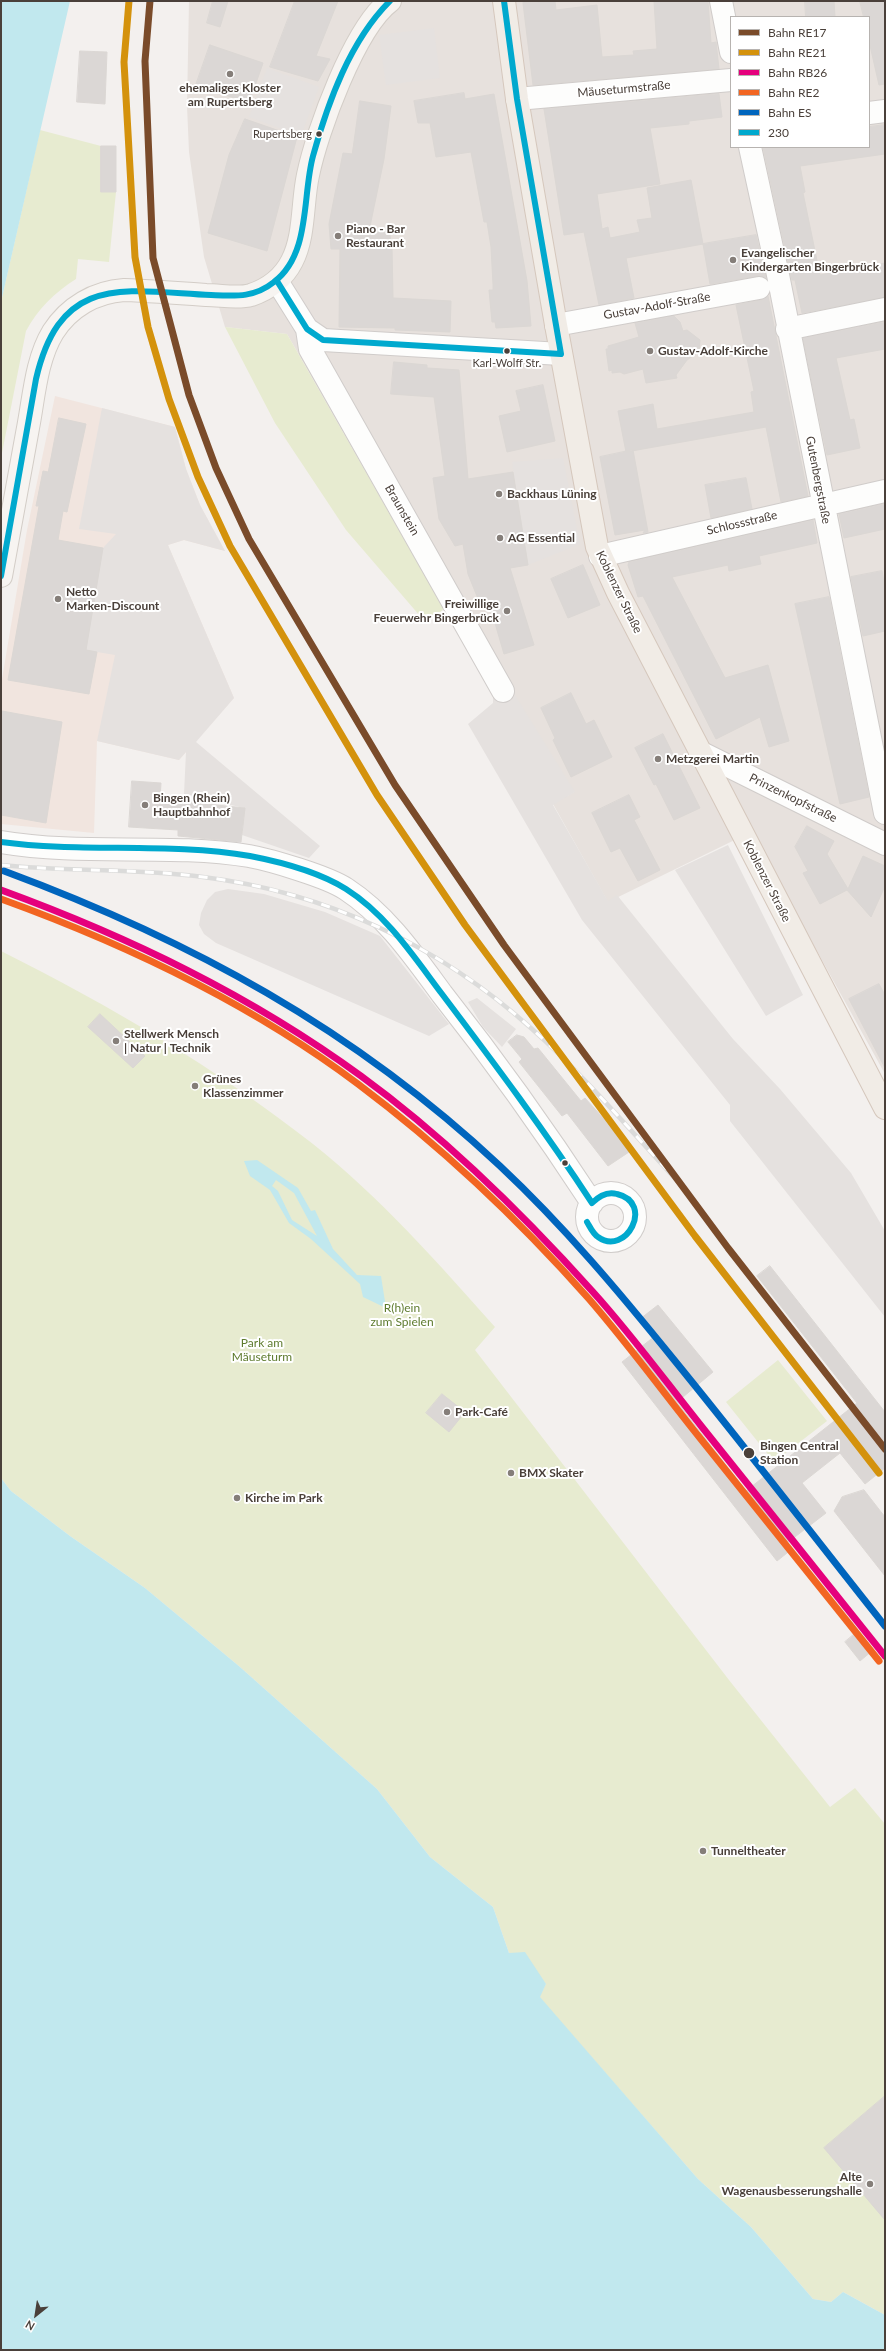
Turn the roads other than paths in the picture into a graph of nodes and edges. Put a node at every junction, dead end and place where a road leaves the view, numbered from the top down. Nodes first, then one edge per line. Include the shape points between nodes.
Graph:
1 (504, 1) edge
2 (721, 1) edge
3 (384, 4) edge
4 (730, 47) edge
5 (730, 80) edge
6 (517, 99) junction
7 (885, 111) edge
8 (870, 113) edge
9 (750, 148) edge
10 (277, 281) junction
11 (759, 288) dead end
12 (885, 309) edge
13 (556, 325) junction
14 (307, 329) junction
15 (787, 329) junction
16 (561, 354) junction
17 (885, 491) edge
18 (822, 504) junction
19 (600, 556) junction
20 (1, 576) edge
21 (503, 691) dead end
22 (700, 752) junction
23 (885, 813) edge
24 (1, 842) edge
25 (885, 844) edge
26 (885, 1108) edge
27 (592, 1203) dead end

1 - 6 main road, Koblenzer Straße
2 - 4 street
3 - 10 main road via 349,60 334,96 315,147 308,175 297,248 292,261
5 - 6 street, Mäuseturmstraße
6 - 13 main road, Koblenzer Straße
7 - 8 street
9 - 15 street, Gutenbergstraße
10 - 14 street
10 - 20 main road via 249,295 236,297 124,290 108,292 91,298 70,312 57,326 47,343 37,380
11 - 13 street, Gustav-Adolf-Straße
12 - 15 street
13 - 16 main road, Koblenzer Straße
14 - 16 street via 323,340
14 - 21 street, Braunstein via 310,349
15 - 18 street, Gutenbergstraße
16 - 19 main road, Koblenzer Straße
17 - 18 street, Schlossstraße
18 - 19 street, Schlossstraße
18 - 23 street, Gutenbergstraße
19 - 22 main road, Koblenzer Straße
22 - 25 street, Prinzenkopfstraße
22 - 26 main road, Koblenzer Straße
24 - 27 street via 75,847 180,849 251,857 318,876 345,888 369,906 399,937 502,1073

